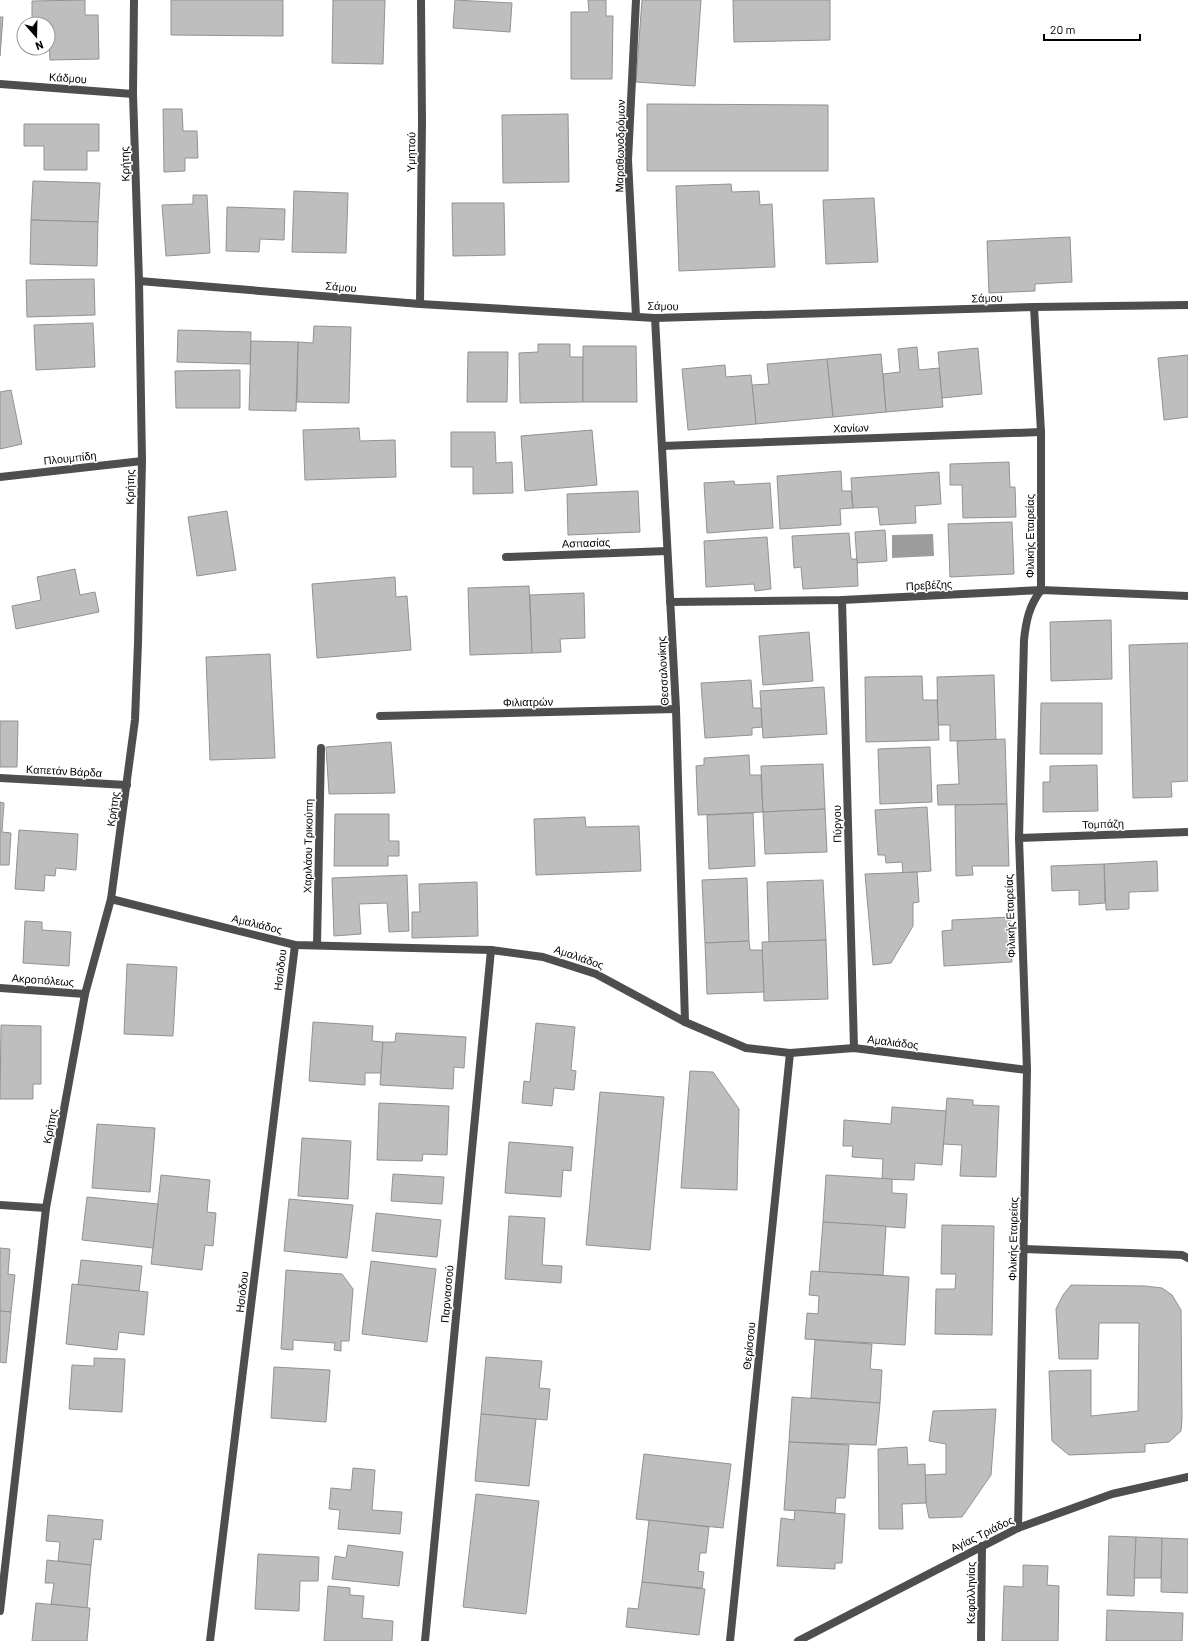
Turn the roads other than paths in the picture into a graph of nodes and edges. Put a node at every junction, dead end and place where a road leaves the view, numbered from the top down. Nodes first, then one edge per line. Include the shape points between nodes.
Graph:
1 (134, 0) edge
2 (422, 0) edge
3 (636, 0) edge
4 (0, 84) edge
5 (133, 94) junction
6 (139, 281) junction
7 (420, 304) junction
8 (1188, 305) edge
9 (1034, 307) junction
10 (636, 316) junction
11 (655, 318) junction
12 (1041, 432) junction
13 (662, 446) junction
14 (142, 461) junction
15 (0, 477) edge
16 (667, 551) junction
17 (506, 557) dead end
18 (1041, 590) junction
19 (1188, 596) edge
20 (842, 600) junction
21 (670, 602) junction
22 (676, 709) junction
23 (380, 716) dead end
24 (321, 748) dead end
25 (0, 778) edge
26 (127, 785) junction
27 (1188, 832) edge
28 (1019, 838) junction
29 (111, 899) junction
30 (295, 945) junction
31 (317, 945) junction
32 (491, 950) junction
33 (0, 988) edge
34 (85, 994) junction
35 (685, 1022) junction
36 (854, 1048) junction
37 (790, 1053) junction
38 (1027, 1070) junction
39 (0, 1205) edge
40 (46, 1208) junction
41 (1024, 1249) junction
42 (1188, 1258) edge
43 (1188, 1477) edge
44 (1018, 1528) junction
45 (982, 1546) junction
46 (0, 1611) edge
47 (210, 1641) edge
48 (425, 1641) edge
49 (730, 1641) edge
50 (798, 1641) edge
51 (981, 1641) edge

1 - 5 street, Κρήτης
2 - 7 street, Υμηττού
3 - 10 street, Μαραθωνοδρόμων via 628,160
4 - 5 street, Κάδμου
5 - 6 street, Κρήτης
6 - 7 street, Σάμου
6 - 14 street, Κρήτης
7 - 10 street, Σάμου
8 - 9 street, Σάμου
9 - 11 street, Σάμου
9 - 12 street, Φιλικής Εταιρείας
10 - 11 street, Σάμου
11 - 13 street, Θεσσαλονίκης
12 - 13 street, Χανίων
12 - 18 street, Φιλικής Εταιρείας
13 - 16 street, Θεσσαλονίκης
14 - 15 street, Πλουμπίδη
14 - 26 street, Κρήτης via 138,658 135,720
16 - 17 street, Ασπασίας
16 - 21 street, Θεσσαλονίκης
18 - 19 street, Πρεβέζης
18 - 20 street, Πρεβέζης
18 - 28 street, Φιλικής Εταιρείας via 1032,602 1026,619 1024,640
20 - 21 street, Πρεβέζης
20 - 36 street, Πύργου
21 - 22 street, Θεσσαλονίκης
22 - 23 street, Φιλιατρών
22 - 35 street, Θεσσαλονίκης
24 - 31 street, Χαριλάου Τρικούπη
25 - 26 street, Καπετάν Βάρδα
26 - 29 street, Κρήτης
27 - 28 street, Τομπάζη
28 - 38 street, Φιλικής Εταιρείας
29 - 30 street, Αμαλιάδος
29 - 34 street, Κρήτης
30 - 31 street, Αμαλιάδος
30 - 47 street, Ησιόδου
31 - 32 street, Αμαλιάδος
32 - 35 street, Αμαλιάδος via 543,957 596,974
32 - 48 street, Παρνασσού
33 - 34 street, Ακροπόλεως
34 - 40 street, Κρήτης
35 - 37 street, Αμαλιάδος via 746,1048
36 - 37 street, Αμαλιάδος
36 - 38 street, Αμαλιάδος
37 - 49 street, Θερίσσου
38 - 41 street, Φιλικής Εταιρείας
39 - 40 street
40 - 46 street, Κρήτης
41 - 42 street via 1182,1255
41 - 44 street, Φιλικής Εταιρείας
43 - 44 street, Αγίας Τριάδος via 1112,1494
44 - 45 street, Αγίας Τριάδος
45 - 50 street, Αγίας Τριάδος
45 - 51 street, Κεφαλληνίας

